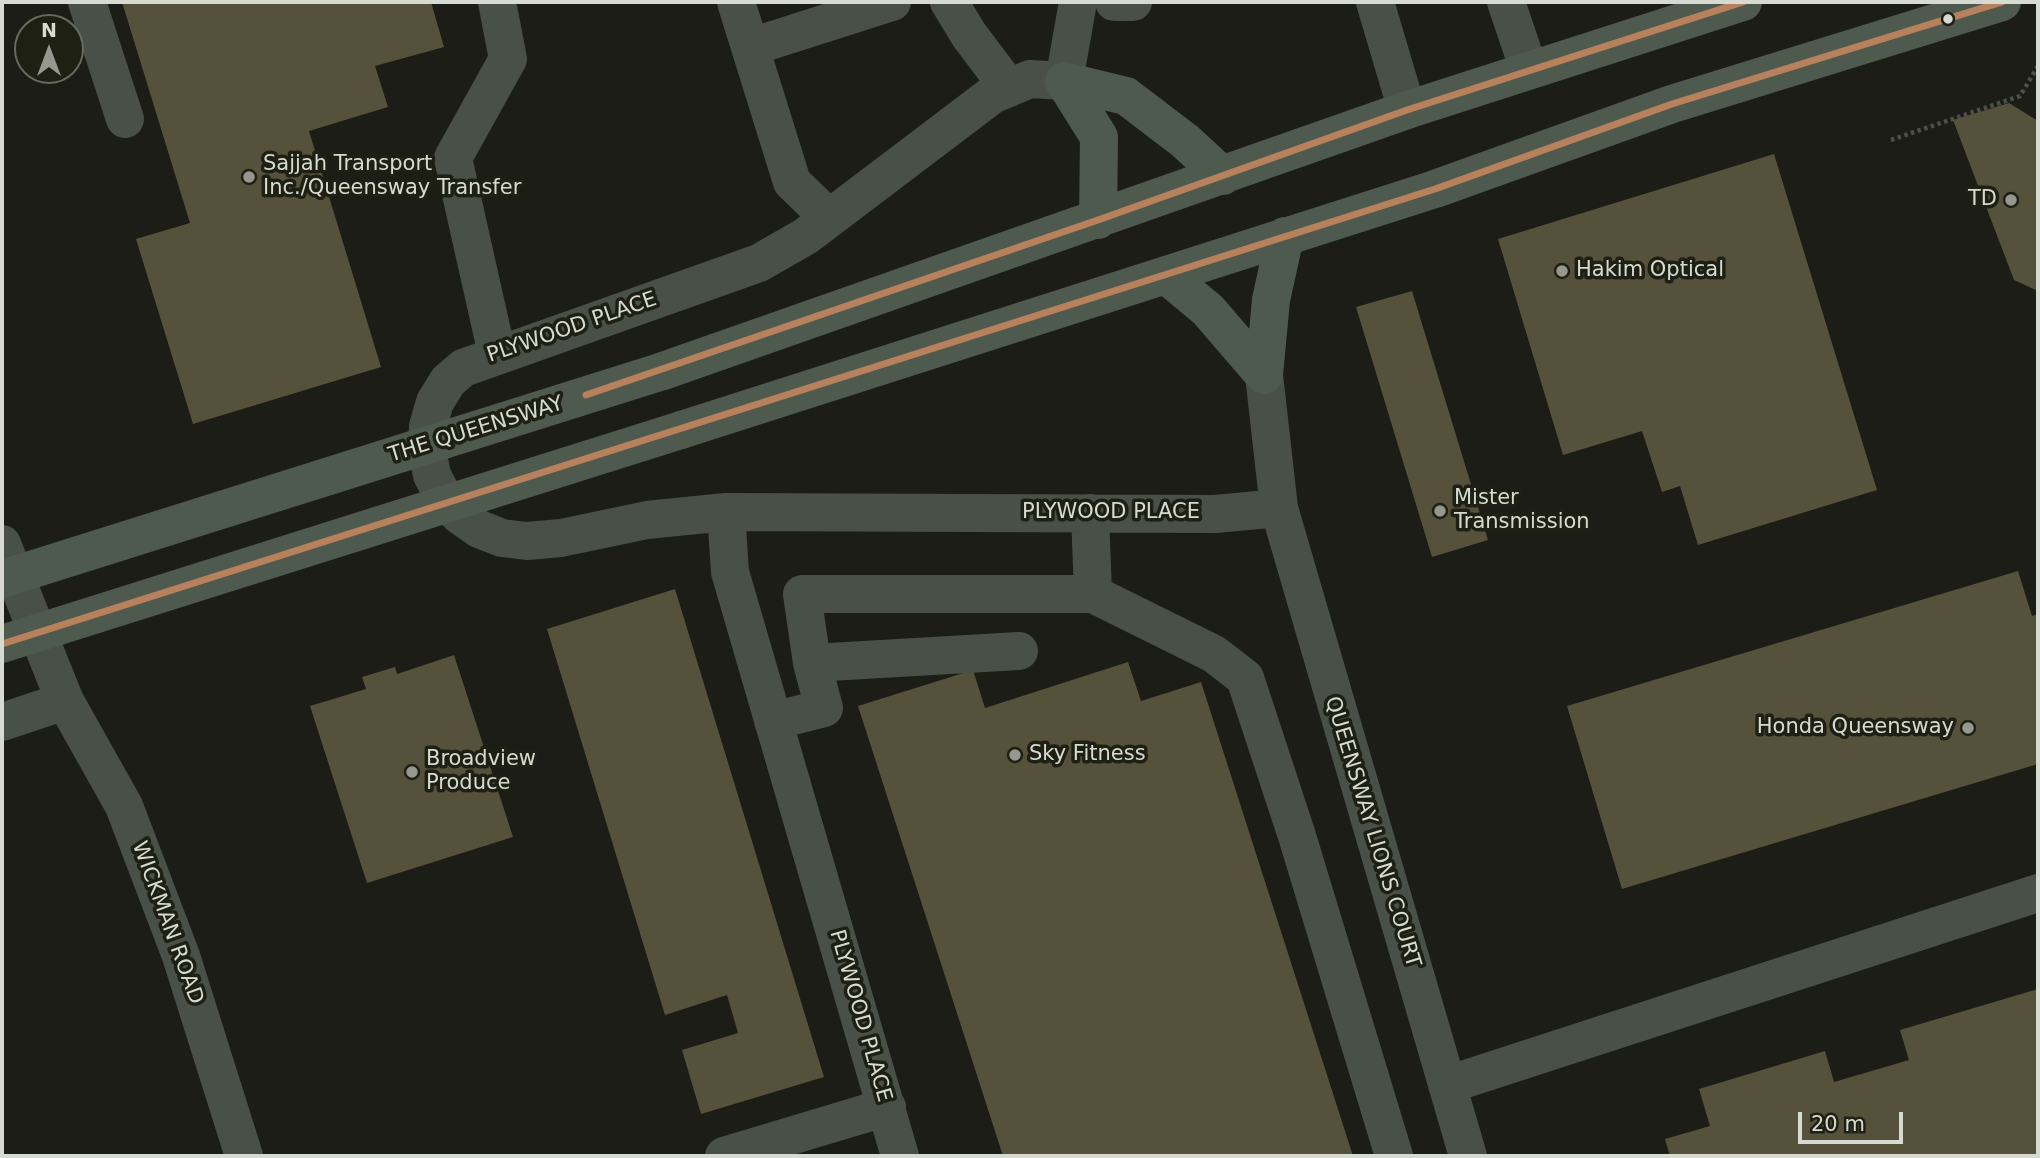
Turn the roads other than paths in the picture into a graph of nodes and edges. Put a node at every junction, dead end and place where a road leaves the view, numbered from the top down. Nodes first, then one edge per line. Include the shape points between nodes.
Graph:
1 (87, 2) edge
2 (497, 2) edge
3 (736, 2) edge
4 (892, 2) edge
5 (949, 2) edge
6 (1078, 2) edge
7 (1114, 2) edge
8 (1133, 2) edge
9 (1375, 2) edge
10 (1506, 2) edge
11 (2002, 2) edge
12 (1720, 5) edge
13 (751, 47) junction
14 (1529, 70) junction
15 (1064, 80) junction
16 (1009, 88) junction
17 (1407, 110) junction
18 (125, 119) dead end
19 (1223, 176) junction
20 (829, 218) junction
21 (1098, 220) junction
22 (1285, 236) junction
23 (1166, 275) junction
24 (497, 354) junction
25 (1264, 375) junction
26 (1279, 508) junction
27 (726, 512) junction
28 (1090, 513) junction
29 (2, 544) edge
30 (2, 579) edge
31 (1093, 594) junction
32 (2, 644) edge
33 (1019, 651) dead end
34 (812, 663) junction
35 (65, 701) junction
36 (774, 721) junction
37 (2, 722) edge
38 (2038, 893) edge
39 (1447, 1085) junction
40 (887, 1107) junction
41 (244, 1156) edge
42 (724, 1156) edge
43 (900, 1156) edge
44 (1394, 1156) edge
45 (1468, 1156) edge

1 - 18 street
2 - 24 street via 508,59 453,158
3 - 13 street
4 - 13 street
5 - 16 street
6 - 15 street
7 - 8 street
9 - 17 street
10 - 14 street
11 - 22 main road via 1672,104 1435,189
12 - 14 main road, THE QUEENSWAY
13 - 20 street via 792,182
14 - 17 main road, THE QUEENSWAY
15 - 16 street, PLYWOOD PLACE via 1030,79
15 - 19 main road via 1126,96
15 - 21 main road via 1098,137
16 - 20 street, PLYWOOD PLACE via 992,94
17 - 19 main road, THE QUEENSWAY
19 - 21 main road, THE QUEENSWAY
20 - 24 street, PLYWOOD PLACE via 759,263
21 - 30 main road, THE QUEENSWAY, bridge via 663,371
22 - 23 main road
22 - 25 main road
23 - 25 main road via 1208,310
23 - 32 main road, bridge
24 - 27 street, PLYWOOD PLACE via 463,368 448,381 428,426 432,475 451,506 479,529 527,541
25 - 26 street
26 - 28 street, PLYWOOD PLACE via 1214,514
26 - 39 street, QUEENSWAY LIONS COURT
27 - 28 street, PLYWOOD PLACE
27 - 36 street, PLYWOOD PLACE via 730,572
28 - 31 street
29 - 35 street, WICKMAN ROAD
31 - 34 street via 802,594
31 - 44 street via 1214,654 1245,678
33 - 34 street
34 - 36 street via 824,708
35 - 37 street
35 - 41 street, WICKMAN ROAD via 124,806 181,956
36 - 40 street, PLYWOOD PLACE
38 - 39 street
39 - 45 street, QUEENSWAY LIONS COURT
40 - 42 street
40 - 43 street, PLYWOOD PLACE

